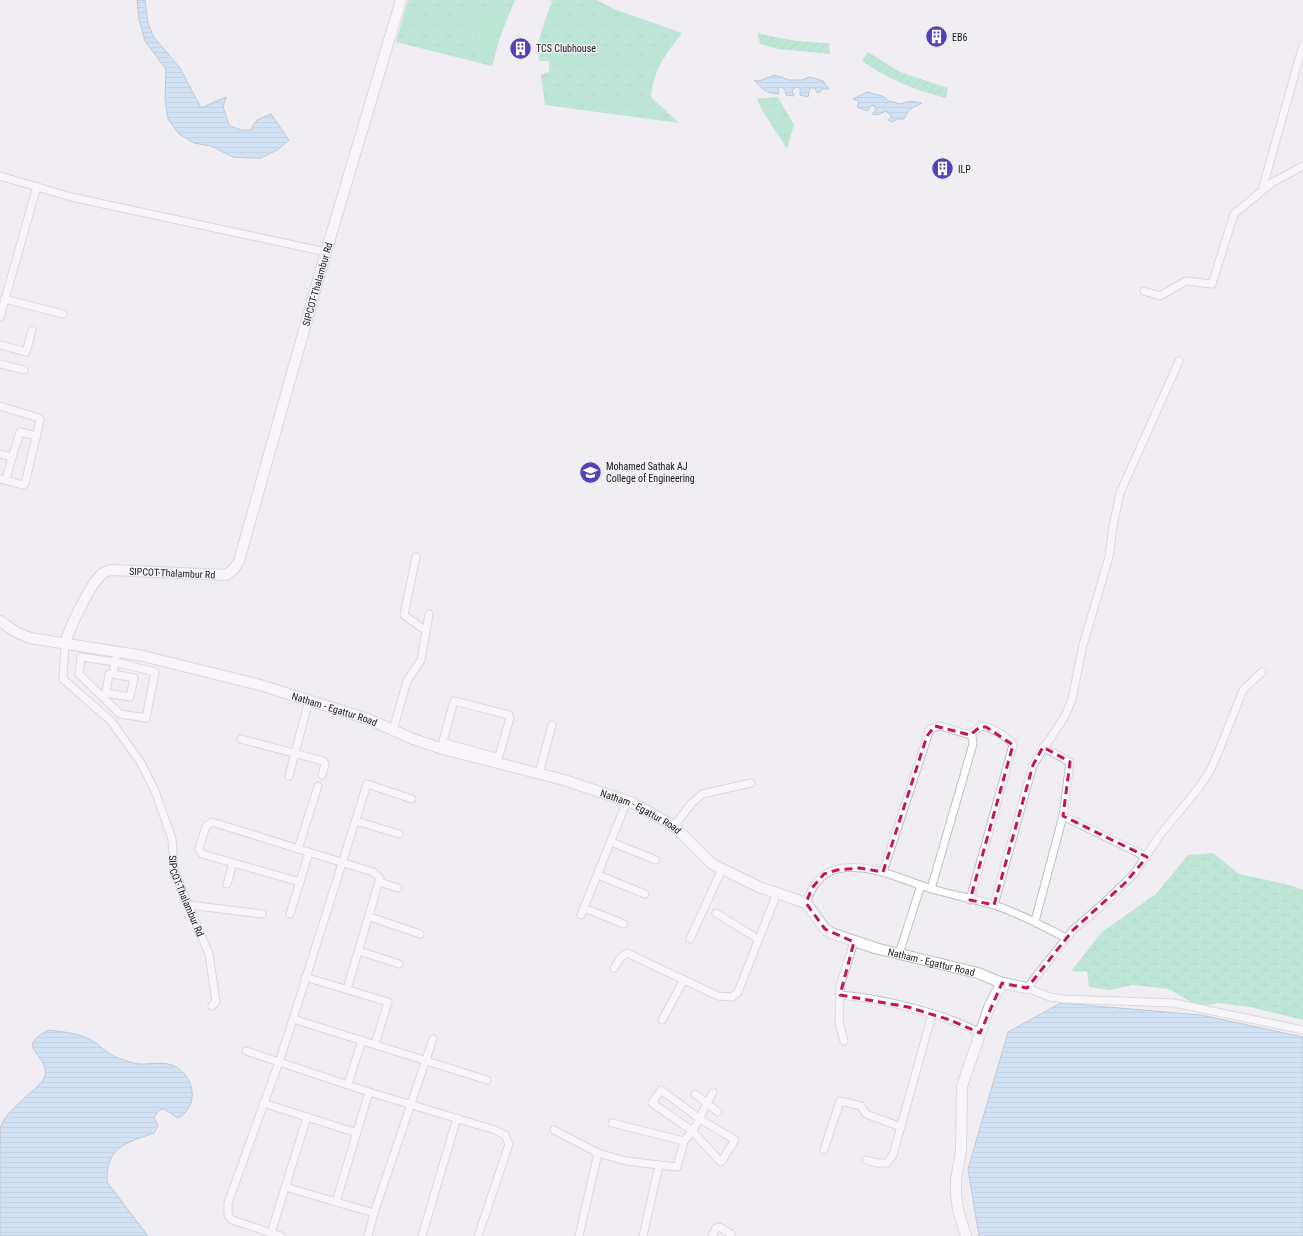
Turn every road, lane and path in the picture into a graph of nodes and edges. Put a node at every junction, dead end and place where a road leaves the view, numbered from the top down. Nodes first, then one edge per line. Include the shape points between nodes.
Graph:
1 (401, 0) edge
2 (1303, 45) edge
3 (1303, 166) edge
4 (0, 176) edge
5 (37, 186) junction
6 (1262, 190) junction
7 (326, 252) junction
8 (1144, 291) dead end
9 (4, 299) junction
10 (63, 314) dead end
11 (0, 317) edge
12 (32, 330) dead end
13 (0, 346) edge
14 (1179, 361) dead end
15 (0, 364) edge
16 (24, 370) dead end
17 (0, 406) edge
18 (37, 436) junction
19 (0, 454) edge
20 (12, 457) junction
21 (3, 480) edge
22 (416, 557) dead end
23 (429, 614) dead end
24 (0, 621) edge
25 (426, 632) junction
26 (65, 643) junction
27 (117, 652) junction
28 (115, 662) junction
29 (1262, 672) dead end
30 (113, 674) dead end
31 (309, 700) junction
32 (552, 725) dead end
33 (393, 730) junction
34 (970, 735) junction
35 (241, 738) dead end
36 (444, 746) junction
37 (1043, 747) junction
38 (295, 753) junction
39 (494, 759) junction
40 (539, 773) junction
41 (322, 775) dead end
42 (289, 776) dead end
43 (751, 783) dead end
44 (318, 786) dead end
45 (412, 799) dead end
46 (628, 801) junction
47 (1063, 816) junction
48 (356, 821) junction
49 (674, 826) junction
50 (399, 834) dead end
51 (611, 842) junction
52 (298, 849) junction
53 (309, 852) junction
54 (1146, 857) junction
55 (656, 860) dead end
56 (342, 862) junction
57 (233, 863) junction
58 (722, 869) junction
59 (883, 872) junction
60 (598, 875) junction
61 (300, 882) junction
62 (379, 882) junction
63 (227, 884) dead end
64 (921, 885) junction
65 (398, 888) dead end
66 (931, 889) junction
67 (777, 893) junction
68 (645, 894) dead end
69 (970, 900) junction
70 (806, 903) junction
71 (189, 905) junction
72 (994, 905) junction
73 (584, 908) junction
74 (716, 913) dead end
75 (262, 914) dead end
76 (290, 914) dead end
77 (581, 915) dead end
78 (370, 917) junction
79 (1035, 922) junction
80 (624, 924) dead end
81 (420, 934) dead end
82 (1066, 938) junction
83 (690, 939) dead end
84 (758, 939) junction
85 (854, 942) junction
86 (359, 951) junction
87 (899, 954) junction
88 (399, 964) dead end
89 (614, 968) dead end
90 (305, 977) junction
91 (684, 980) junction
92 (1002, 983) junction
93 (1027, 988) junction
94 (347, 989) junction
95 (840, 994) junction
96 (212, 1006) dead end
97 (932, 1014) junction
98 (293, 1019) junction
99 (662, 1020) dead end
100 (1303, 1030) edge
101 (980, 1033) junction
102 (433, 1039) dead end
103 (362, 1040) junction
104 (844, 1041) dead end
105 (375, 1044) junction
106 (246, 1051) dead end
107 (426, 1060) junction
108 (279, 1062) junction
109 (487, 1080) dead end
110 (348, 1084) junction
111 (369, 1092) junction
112 (713, 1092) dead end
113 (695, 1094) dead end
114 (263, 1103) junction
115 (410, 1103) junction
116 (707, 1103) junction
117 (718, 1112) dead end
118 (307, 1117) junction
119 (457, 1118) junction
120 (700, 1119) junction
121 (612, 1123) dead end
122 (901, 1126) junction
123 (554, 1130) dead end
124 (691, 1130) junction
125 (357, 1133) junction
126 (684, 1141) junction
127 (824, 1150) dead end
128 (598, 1153) junction
129 (866, 1160) dead end
130 (658, 1165) junction
131 (285, 1187) junction
132 (336, 1202) junction
133 (374, 1213) junction
134 (256, 1233) edge
135 (271, 1233) junction
136 (281, 1236) edge
137 (368, 1236) edge
138 (422, 1236) edge
139 (478, 1236) edge
140 (579, 1236) edge
141 (643, 1236) edge
142 (712, 1236) edge
143 (731, 1236) edge
144 (966, 1236) edge

1 - 7 street, SIPCOT-Thalambur Rd
2 - 6 street
3 - 6 street
4 - 5 street
5 - 7 street via 71,197
5 - 9 street
6 - 8 street via 1234,214 1212,284 1186,281 1160,296
7 - 26 street, SIPCOT-Thalambur Rd via 239,561 234,569 226,575 111,570 105,572 97,580 81,607
9 - 10 street
9 - 11 street
12 - 13 street via 26,352
14 - 37 street via 1120,492 1109,557 1083,645 1072,699 1065,716
15 - 16 street
17 - 18 street via 40,418
18 - 20 street via 18,433
18 - 21 street via 25,484 23,486
19 - 20 street
20 - 21 street
22 - 25 street via 404,615
23 - 25 street
24 - 26 street, Natham - Egattur Road via 30,638
25 - 33 street via 421,660 407,681
26 - 27 street, Natham - Egattur Road
26 - 71 street, SIPCOT-Thalambur Rd via 63,679 111,721 141,763 155,791 172,839 174,871
27 - 28 street
27 - 31 street, Natham - Egattur Road via 260,685
28 - 28 street via 81,657 79,674 120,714 146,718 155,672
28 - 30 street
29 - 54 street via 1243,690 1210,771
31 - 33 street, Natham - Egattur Road
31 - 38 street
32 - 40 street
33 - 36 street, Natham - Egattur Road
34 - 59 street via 940,726 930,729
34 - 66 street via 973,744
34 - 69 street via 980,727 986,727 1007,738 1013,745
35 - 38 street
36 - 39 street, Natham - Egattur Road
36 - 39 street via 443,740 454,702 509,715 499,756
37 - 47 street via 1070,762
37 - 72 street via 1034,765
38 - 41 street via 323,761 325,764
38 - 42 street
39 - 40 street, Natham - Egattur Road
40 - 46 street, Natham - Egattur Road
43 - 49 street via 702,794
44 - 52 street
45 - 48 street via 367,784
46 - 49 street, Natham - Egattur Road
46 - 51 street
47 - 54 street
47 - 79 street
48 - 50 street
48 - 56 street
49 - 58 street, Natham - Egattur Road via 712,864
51 - 55 street
51 - 60 street
52 - 53 street
52 - 57 street via 212,822 208,823 199,851
53 - 56 street
53 - 61 street
54 - 82 street via 1125,883
56 - 62 street via 373,872 380,878
56 - 90 street
57 - 61 street
57 - 63 street
58 - 67 street, Natham - Egattur Road via 760,888
58 - 83 street
59 - 64 street
59 - 70 street via 852,868 824,874 812,888
60 - 68 street
60 - 73 street
61 - 76 street
62 - 65 street
62 - 78 street
64 - 66 street
64 - 87 street
66 - 69 street
67 - 70 street, Natham - Egattur Road
67 - 84 street
69 - 72 street
70 - 85 street, Natham - Egattur Road via 831,934
71 - 75 street
71 - 96 street, SIPCOT-Thalambur Rd via 209,954 216,994 216,1002
72 - 79 street
73 - 77 street
73 - 80 street
74 - 84 street
78 - 81 street
78 - 86 street
79 - 82 street
82 - 93 street
84 - 91 street via 738,992 732,997 718,996
85 - 87 street, Natham - Egattur Road
85 - 95 street via 840,986
86 - 88 street
86 - 94 street
87 - 92 street, Natham - Egattur Road via 978,973
89 - 91 street via 620,957 628,953
90 - 94 street
90 - 98 street
91 - 99 street
92 - 93 street, Natham - Egattur Road
92 - 101 street
93 - 100 street via 1050,997 1064,999 1174,1003
94 - 105 street via 388,1002
95 - 97 street
95 - 104 street via 839,1022
97 - 101 street
97 - 122 street
98 - 103 street
98 - 108 street
101 - 144 street via 962,1086 960,1103 961,1151 956,1194
102 - 107 street
103 - 105 street
103 - 110 street
105 - 107 street
106 - 108 street
107 - 109 street
107 - 115 street
108 - 110 street
108 - 114 street
110 - 111 street
111 - 115 street
111 - 125 street
112 - 116 street
113 - 116 street
114 - 118 street
114 - 134 street via 228,1203 228,1215 232,1220
115 - 119 street
115 - 133 street
116 - 117 street
116 - 120 street
118 - 125 street
118 - 131 street
119 - 138 street
119 - 139 street via 495,1130 505,1135 509,1144
120 - 124 street
120 - 124 street via 735,1140 721,1162
120 - 124 street via 661,1090 652,1103
121 - 126 street
122 - 127 street via 866,1114 861,1106 840,1101
122 - 129 street via 890,1161 877,1163
123 - 128 street
124 - 126 street
125 - 132 street
126 - 130 street via 677,1167
128 - 130 street via 626,1161
128 - 140 street
130 - 141 street
131 - 132 street
131 - 135 street
132 - 133 street
133 - 137 street
134 - 135 street
135 - 136 street
142 - 143 street via 719,1227

